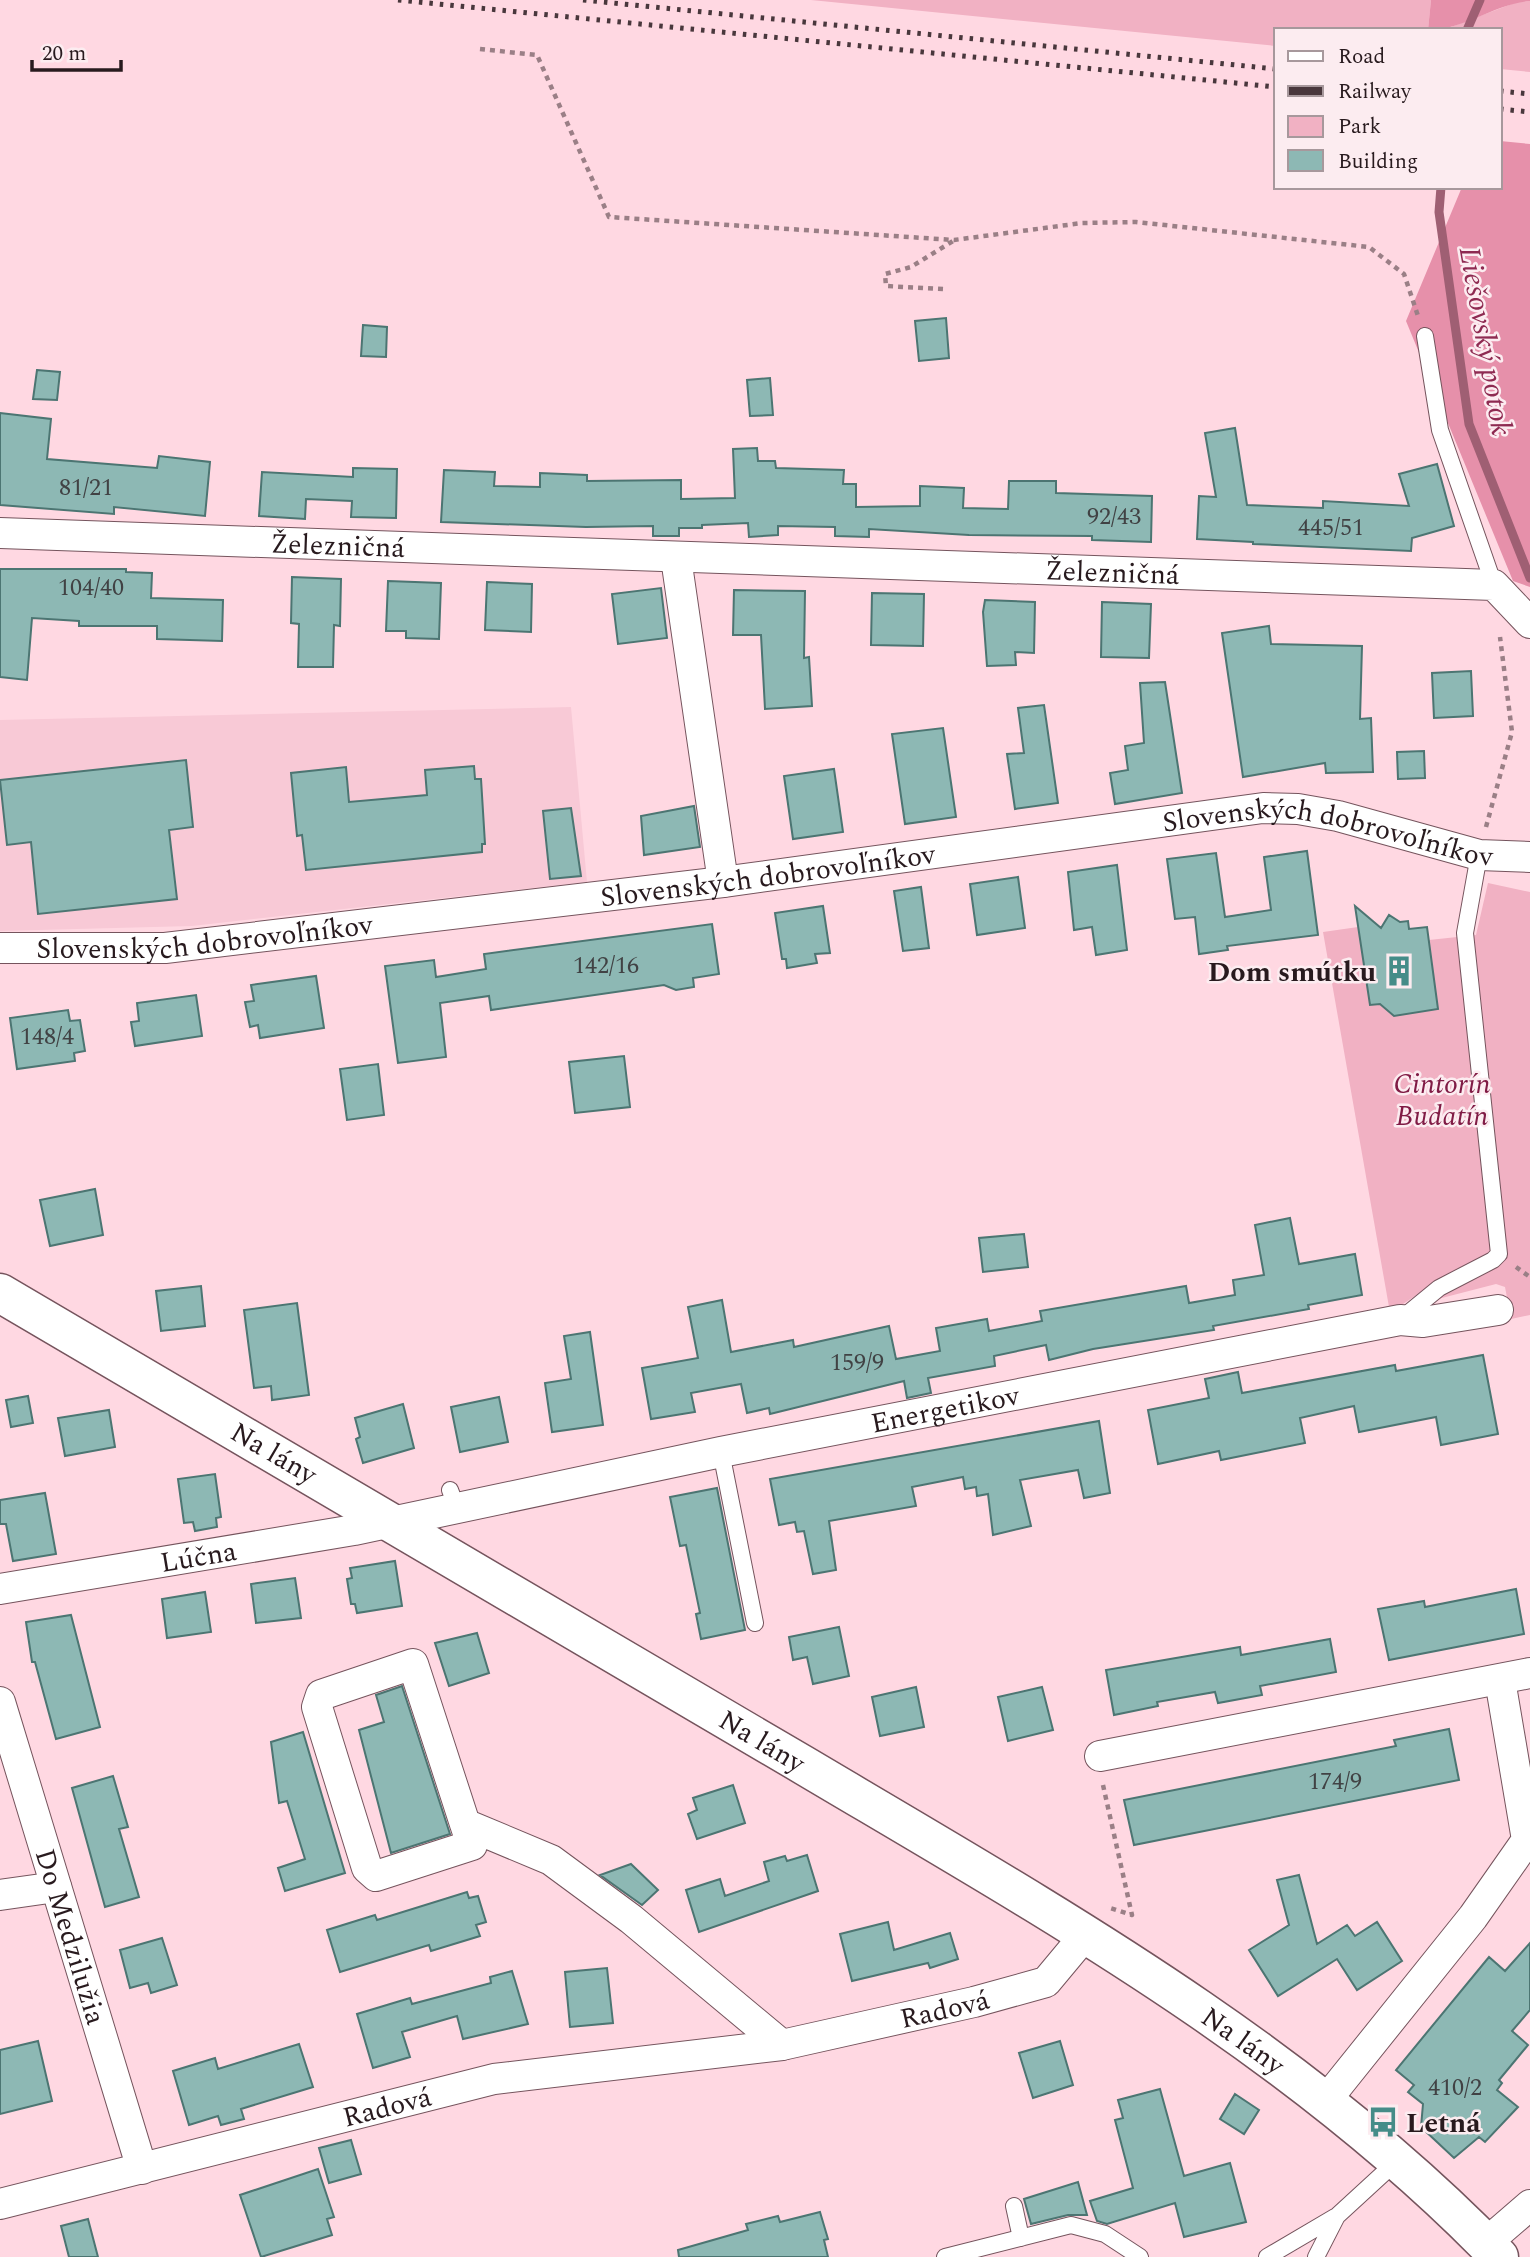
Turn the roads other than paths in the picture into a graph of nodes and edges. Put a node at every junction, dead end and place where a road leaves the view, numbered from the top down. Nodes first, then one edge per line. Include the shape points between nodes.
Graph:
1 (1425, 336) road end
2 (0, 533) edge
3 (676, 558) junction
4 (1494, 584) junction
5 (1530, 623) edge
6 (1479, 855) junction
7 (1530, 857) edge
8 (723, 882) junction
9 (0, 948) edge
10 (0, 1293) edge
11 (1498, 1310) dead end
12 (1400, 1320) junction
13 (721, 1452) junction
14 (396, 1522) junction
15 (0, 1589) edge
16 (755, 1623) dead end
17 (1530, 1673) edge
18 (1500, 1680) junction
19 (0, 1702) edge
20 (1100, 1756) road end
21 (465, 1824) junction
22 (57, 1887) junction
23 (0, 1895) edge
24 (1096, 1920) junction
25 (782, 2045) junction
26 (1327, 2099) junction
27 (1398, 2160) junction
28 (142, 2169) junction
29 (0, 2204) edge
30 (1530, 2205) edge
31 (1014, 2206) dead end
32 (1337, 2216) junction
33 (1021, 2238) junction
34 (1486, 2252) edge
35 (945, 2257) edge
36 (1140, 2257) edge
37 (1268, 2257) edge
38 (1316, 2257) edge

1 - 4 lane via 1440,430
2 - 3 street, Železničná
3 - 4 street, Železničná
3 - 8 street
4 - 5 street
6 - 7 street, Slovenských dobrovoľníkov
6 - 8 street, Slovenských dobrovoľníkov via 1338,816 1263,808
6 - 12 lane via 1465,933 1499,1254 1439,1288
8 - 9 street, Slovenských dobrovoľníkov via 165,948
10 - 14 street, Na lány
11 - 12 street, Energetikov via 1423,1322
12 - 13 street, Energetikov
13 - 14 street, Energetikov via 453,1498
13 - 16 lane
14 - 15 street, Lúčna
14 - 24 street, Na lány
17 - 18 street
18 - 20 street
18 - 26 street via 1527,1840 1473,1917
19 - 22 street, Do Medzilužia
21 - 21 street via 413,1664 321,1695 317,1707 367,1868 376,1876 472,1845
21 - 25 street via 551,1860 631,1919
22 - 23 street
22 - 28 street, Do Medzilužia
24 - 25 street, Radová via 1046,1982
24 - 26 street, Na lány via 1236,2033
25 - 28 street, Radová via 494,2079
26 - 27 street, Na lány
27 - 32 lane
27 - 34 street, Na lány
28 - 29 street, Radová
30 - 34 street, Na lány
31 - 33 lane
32 - 37 lane
32 - 38 lane
33 - 35 lane
33 - 36 lane via 1071,2225 1105,2234

